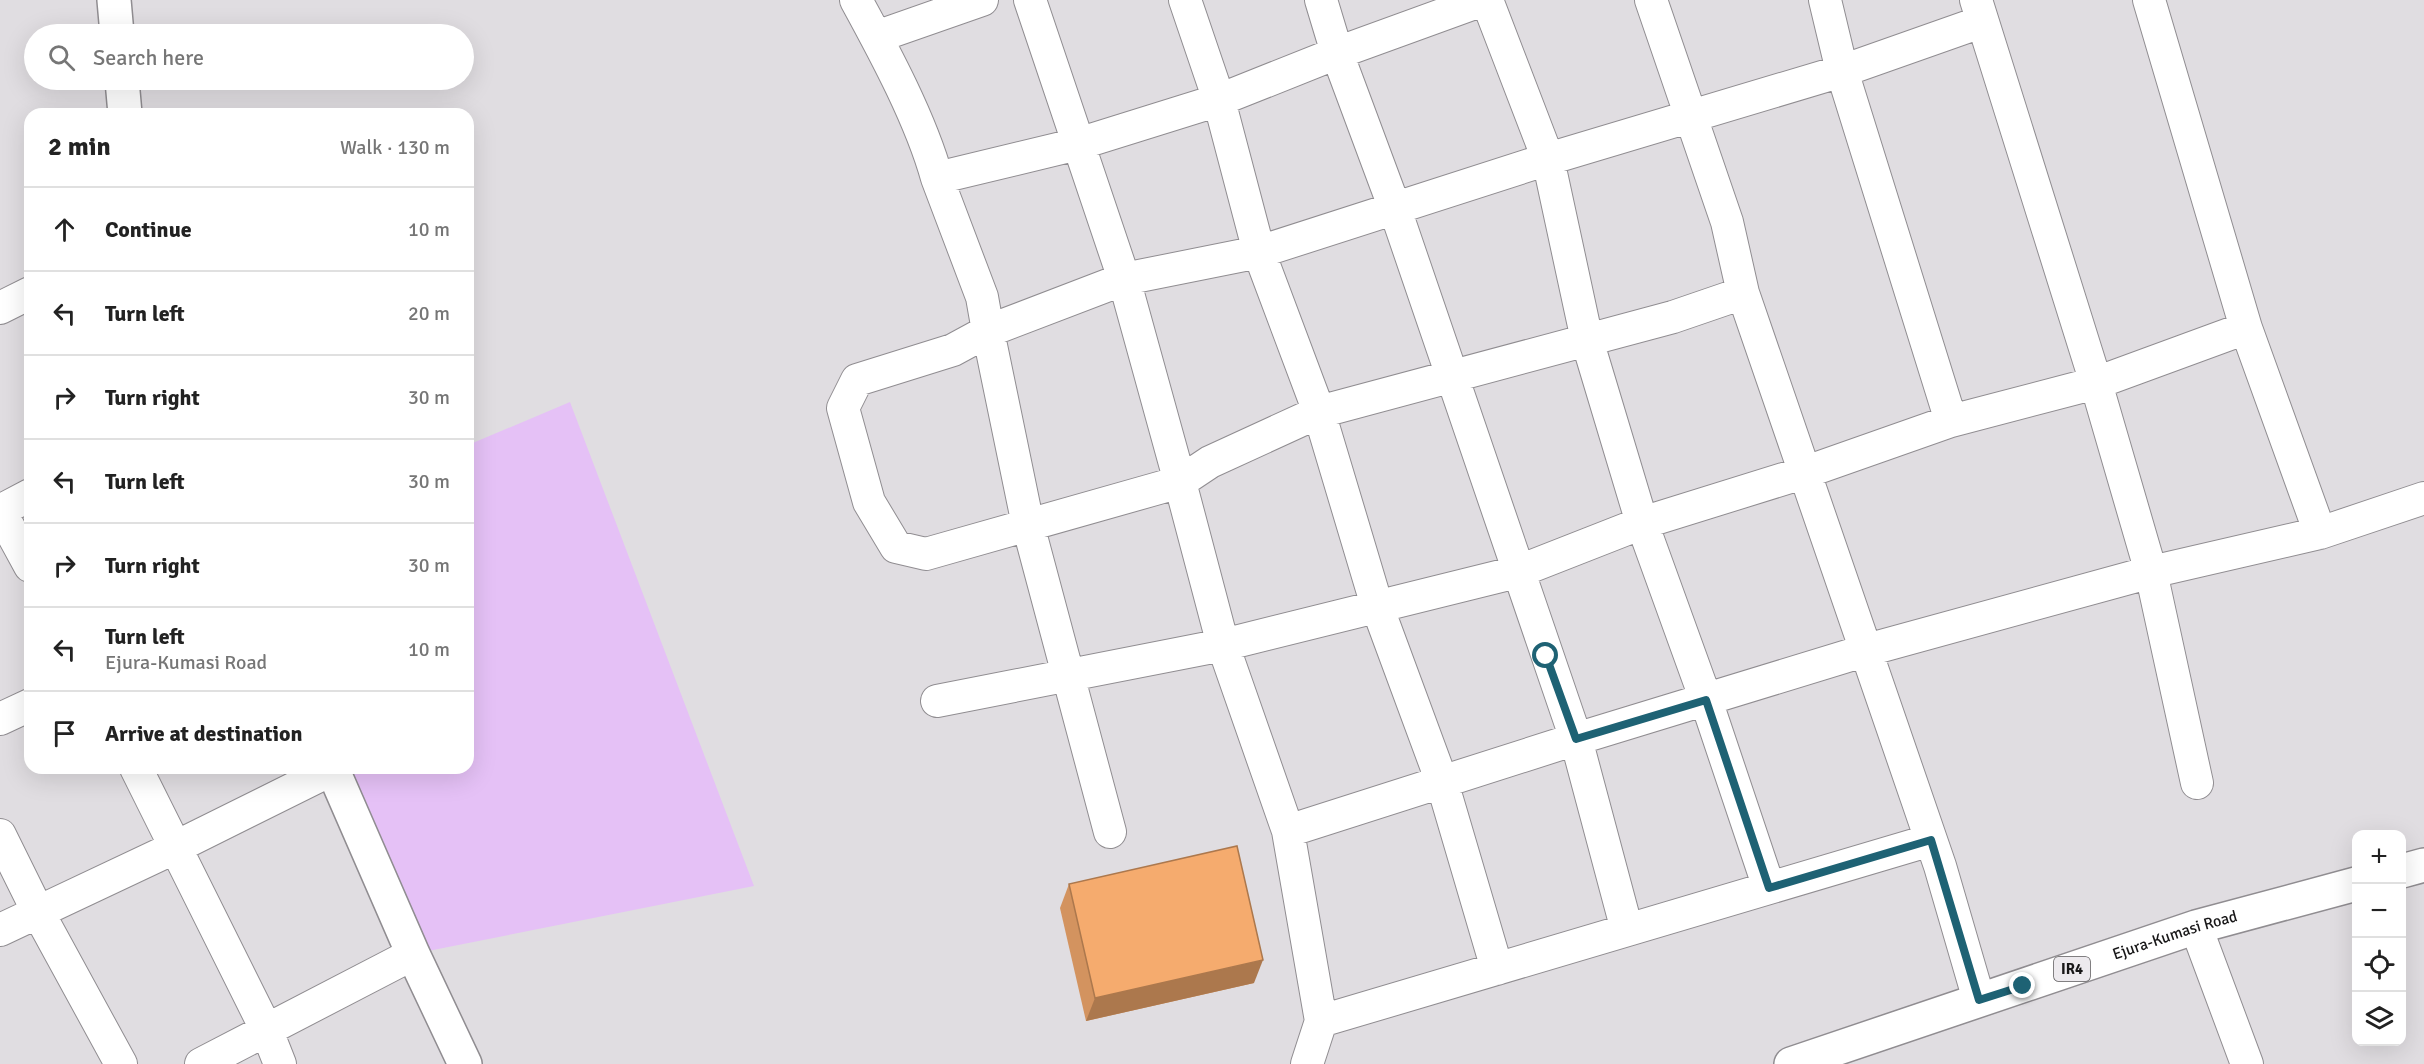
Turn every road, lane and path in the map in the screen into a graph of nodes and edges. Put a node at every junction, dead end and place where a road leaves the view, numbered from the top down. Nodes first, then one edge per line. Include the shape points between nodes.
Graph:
1 (114, 0) edge
2 (856, 0) edge
3 (982, 0) edge
4 (1030, 0) edge
5 (1185, 0) edge
6 (1321, 0) edge
7 (1485, 0) edge
8 (1652, 0) edge
9 (1825, 0) edge
10 (2149, 0) edge
11 (1979, 11) edge
12 (116, 24) edge
13 (876, 37) junction
14 (1337, 53) junction
15 (1842, 71) junction
16 (123, 90) edge
17 (1219, 100) junction
18 (124, 108) edge
19 (1692, 116) junction
20 (1078, 144) junction
21 (1548, 159) junction
22 (937, 178) junction
23 (1395, 209) junction
24 (1259, 252) junction
25 (1124, 279) junction
26 (1743, 293) junction
27 (24, 296) edge
28 (0, 308) edge
29 (2246, 328) junction
30 (988, 331) junction
31 (1587, 340) junction
32 (1451, 376) junction
33 (2096, 383) junction
34 (1318, 412) junction
35 (1951, 421) junction
36 (1806, 472) junction
37 (1180, 482) junction
38 (24, 498) edge
39 (2424, 498) edge
40 (0, 511) edge
41 (1642, 523) junction
42 (1029, 525) junction
43 (2320, 533) junction
44 (24, 555) edge
45 (1517, 572) junction
46 (2151, 572) junction
47 (1377, 606) junction
48 (1223, 645) junction
49 (1867, 650) junction
50 (1069, 675) junction
51 (1706, 700) junction
52 (937, 701) dead end
53 (24, 708) edge
54 (0, 719) edge
55 (1576, 739) junction
56 (139, 774) edge
57 (322, 774) edge
58 (334, 774) edge
59 (1442, 782) junction
60 (2197, 783) dead end
61 (1288, 831) junction
62 (1110, 832) dead end
63 (0, 835) edge
64 (1931, 840) junction
65 (176, 847) junction
66 (2424, 865) edge
67 (2406, 871) edge
68 (2352, 885) edge
69 (1769, 888) junction
70 (38, 912) junction
71 (2196, 927) junction
72 (0, 930) edge
73 (1627, 930) junction
74 (412, 954) junction
75 (1497, 969) junction
76 (1979, 1000) junction
77 (1321, 1021) junction
78 (267, 1031) junction
79 (121, 1064) edge
80 (201, 1064) edge
81 (280, 1064) edge
82 (465, 1064) edge
83 (1307, 1064) edge
84 (1791, 1064) edge
85 (2247, 1064) edge

1 - 12 main road
2 - 13 street
3 - 13 street
4 - 20 street
5 - 17 street
6 - 14 street
7 - 14 street
7 - 21 street
8 - 19 street
9 - 15 street
10 - 29 street
11 - 15 street
11 - 33 street
13 - 22 street via 930,152
14 - 17 street
14 - 23 street
15 - 19 street
15 - 35 street
16 - 18 main road
17 - 20 street
17 - 24 street
19 - 21 street
19 - 26 street via 1726,222
20 - 22 street
20 - 25 street
21 - 23 street
21 - 31 street
22 - 30 street via 982,297
23 - 24 street
23 - 32 street
24 - 25 street
24 - 34 street
25 - 30 street
25 - 37 street
26 - 31 street
26 - 36 street
27 - 28 street
29 - 33 street
29 - 43 street
30 - 42 street
30 - 42 street via 953,350 857,380 843,408 868,502 896,547 926,555
31 - 32 street
31 - 41 street
32 - 34 street
32 - 45 street
33 - 35 street
33 - 46 street
34 - 37 street via 1210,462
34 - 47 street
35 - 36 street
36 - 41 street
36 - 49 street
37 - 42 street
37 - 48 street
38 - 40 street
39 - 43 street
40 - 44 street
41 - 45 street
41 - 51 street
42 - 50 street
43 - 46 street
45 - 47 street
45 - 55 street
46 - 49 street
46 - 60 street
47 - 48 street
47 - 59 street
48 - 50 street
48 - 61 street
49 - 51 street
49 - 64 street
50 - 52 street
50 - 62 street
51 - 55 street
51 - 69 street
53 - 54 street
55 - 59 street
55 - 73 street
56 - 65 street
57 - 65 street
58 - 74 main road
59 - 61 street
59 - 75 street
61 - 77 street
63 - 70 street
64 - 69 street
64 - 76 street
65 - 70 street
65 - 78 street
66 - 67 main road
68 - 71 main road, Ejura-Kumasi Road / IR4
69 - 73 street
70 - 72 street
70 - 79 street
71 - 76 main road, Ejura-Kumasi Road / IR4
71 - 85 street
73 - 75 street
74 - 78 street
74 - 82 main road
75 - 77 street
76 - 84 main road, Ejura-Kumasi Road / IR4
77 - 83 street
78 - 80 street
78 - 81 street

